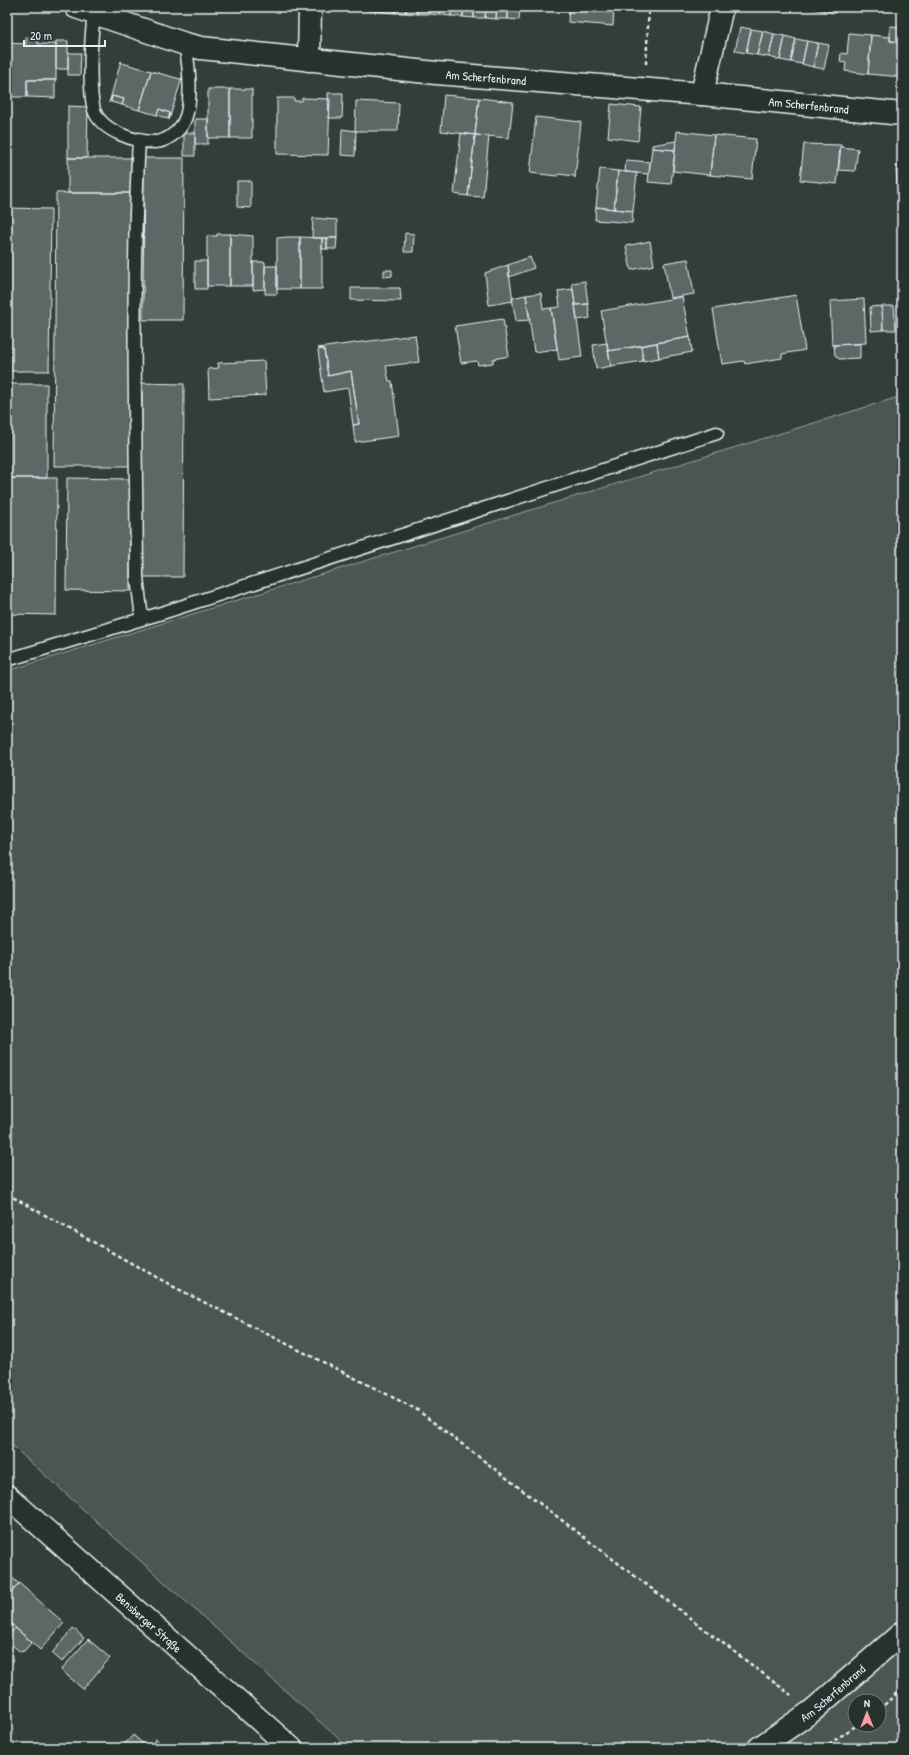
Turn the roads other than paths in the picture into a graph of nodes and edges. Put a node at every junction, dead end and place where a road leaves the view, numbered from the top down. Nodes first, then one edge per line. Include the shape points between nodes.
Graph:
1 (310, 7) edge
2 (722, 7) edge
3 (85, 10) edge
4 (185, 44) junction
5 (309, 60) junction
6 (702, 94) junction
7 (902, 114) edge
8 (139, 139) junction
9 (717, 434) dead end
10 (142, 619) junction
11 (7, 660) edge
12 (7, 1496) edge
13 (902, 1633) edge
14 (291, 1748) edge
15 (759, 1748) edge

1 - 5 street
2 - 6 street
3 - 4 street, Am Scherfenbrand
3 - 8 lane via 94,110 105,127
4 - 5 street, Am Scherfenbrand via 200,48
4 - 8 lane via 189,109 182,125 164,140 155,142
5 - 6 street, Am Scherfenbrand via 644,91
6 - 7 street, Am Scherfenbrand
8 - 10 lane via 136,569
9 - 10 lane
10 - 11 lane
12 - 14 street, Bensberger Straße
13 - 15 street, Am Scherfenbrand via 812,1711

